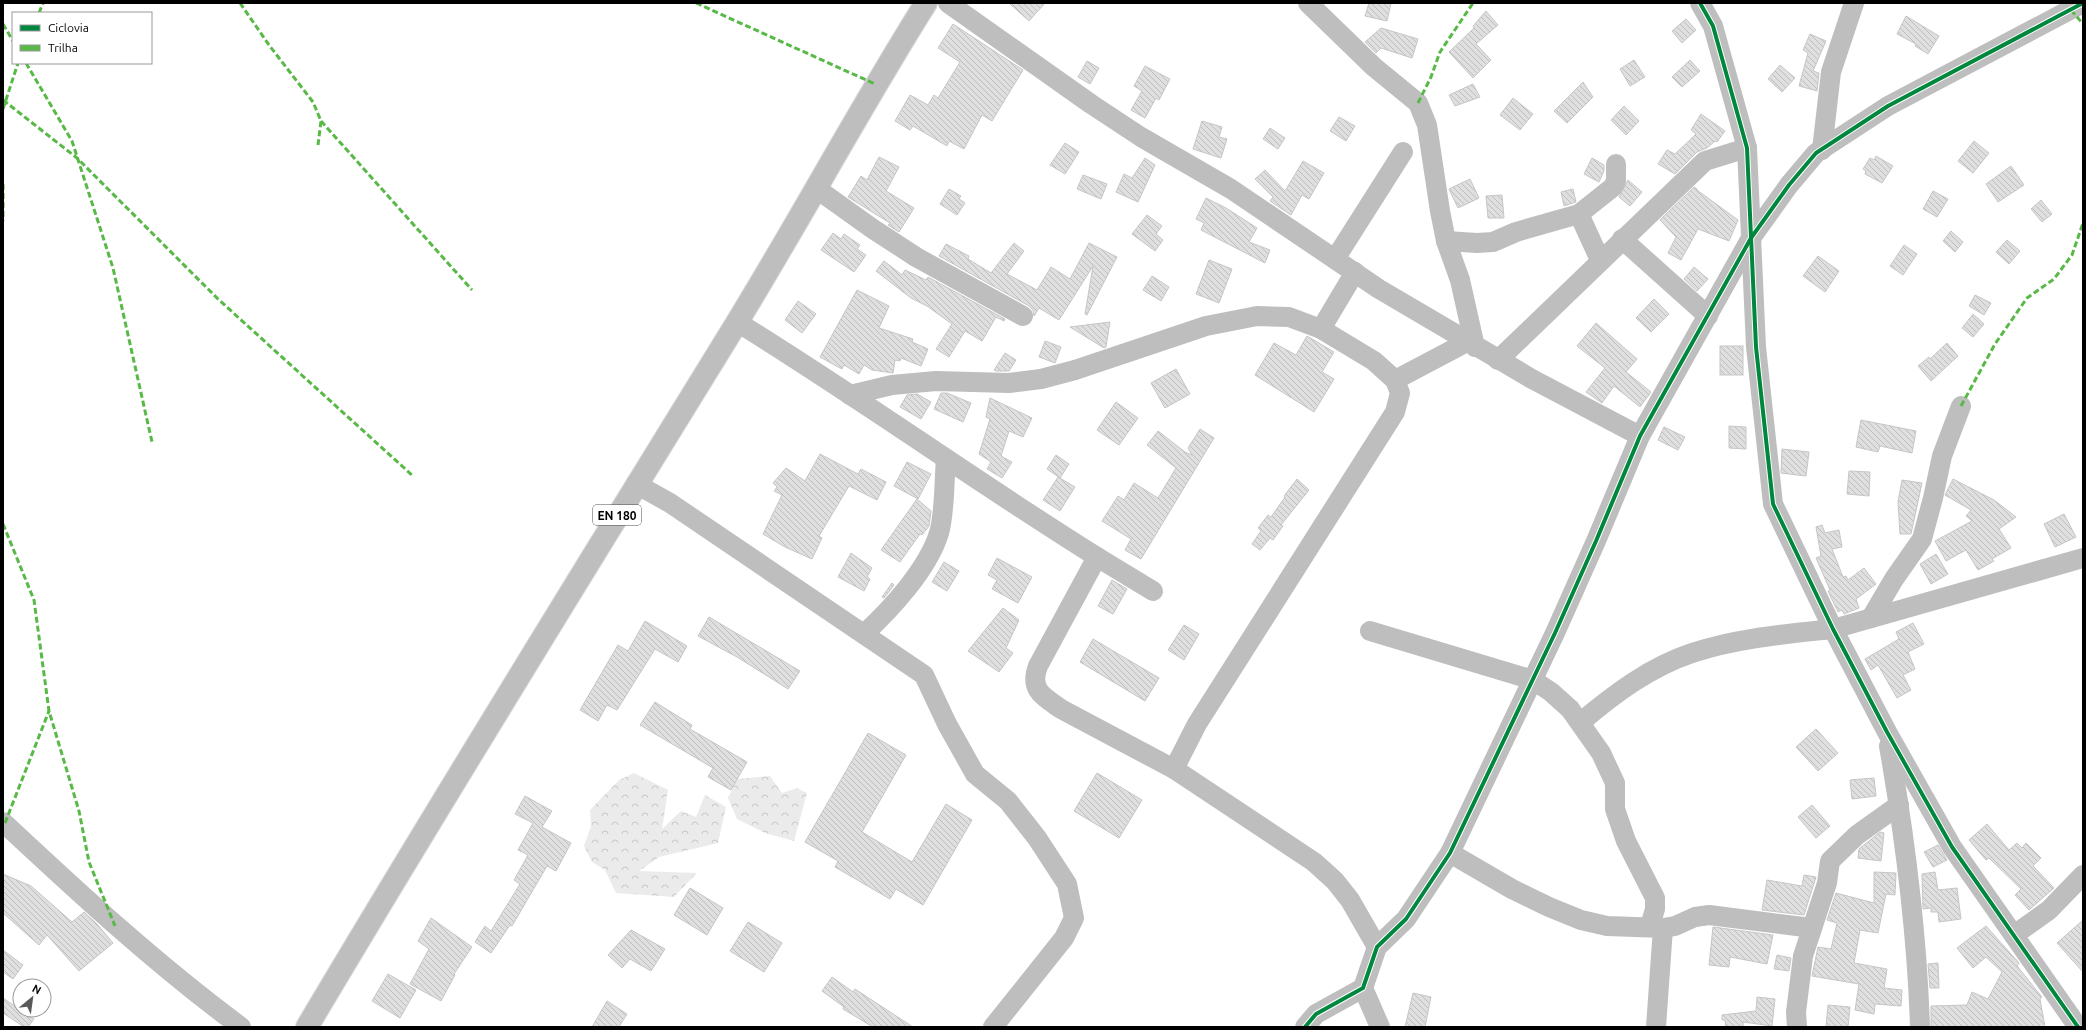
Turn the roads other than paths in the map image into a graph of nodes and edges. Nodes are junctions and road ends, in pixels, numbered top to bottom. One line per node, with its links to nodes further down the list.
1 (926, 3): 11 (main road, EN 180)
2 (948, 3): 16 (street)
3 (1308, 3): 15 (street)
4 (1700, 3): 7 (street)
5 (1854, 3): 8 (street)
6 (2083, 3): 8 (street)
7 (1747, 148): 13 (street); 14 (street)
8 (1822, 150): 13 (street)
9 (1403, 152): 16 (street)
10 (1616, 164): 12 (street)
11 (817, 189): 19 (street); 21 (main road, EN 180)
12 (1579, 214): 15 (street); 17 (street)
13 (1751, 238): 20 (street); 35 (street)
14 (1622, 239): 17 (street); 20 (street)
15 (1446, 241): 23 (street)
16 (1335, 259): 18 (street)
17 (1600, 260): 24 (street)
18 (1355, 272): 22 (street); 23 (street)
19 (1023, 316)
20 (1708, 316): 28 (street)
21 (737, 322): 26 (street); 30 (main road, EN 180)
22 (1321, 329): 25 (street); 26 (street)
23 (1471, 344): 24 (street); 25 (street)
24 (1498, 360): 28 (street)
25 (1395, 380): 41 (street)
26 (850, 395): 29 (street)
27 (1961, 406): 34 (street)
28 (1640, 436): 38 (street)
29 (946, 459): 31 (street); 37 (street)
30 (636, 484): 37 (street); 52 (main road, EN 180)
31 (1097, 557): 33 (street); 41 (street)
32 (2083, 558): 34 (street)
33 (1153, 591)
34 (1871, 618): 35 (street)
35 (1833, 629): 39 (street); 40 (street)
36 (1370, 631): 38 (street)
37 (864, 634): 53 (street)
38 (1533, 680): 39 (street); 44 (street)
39 (1581, 722): 46 (street)
40 (1887, 732): 42 (street); 48 (street)
41 (1174, 768): 49 (street)
42 (1899, 805): 47 (street); 58 (street)
43 (4, 823): 51 (street)
44 (1450, 853): 46 (street); 49 (street)
45 (2083, 875): 48 (street)
46 (1656, 927): 47 (street); 56 (street)
47 (1812, 928): 57 (street)
48 (2014, 935): 59 (street)
49 (1378, 947): 50 (street)
50 (1363, 988): 54 (street); 55 (street)
51 (240, 1027)
52 (307, 1027)
53 (993, 1027)
54 (1305, 1027)
55 (1380, 1027)
56 (1656, 1027)
57 (1797, 1027)
58 (1920, 1027)
59 (2078, 1027)

